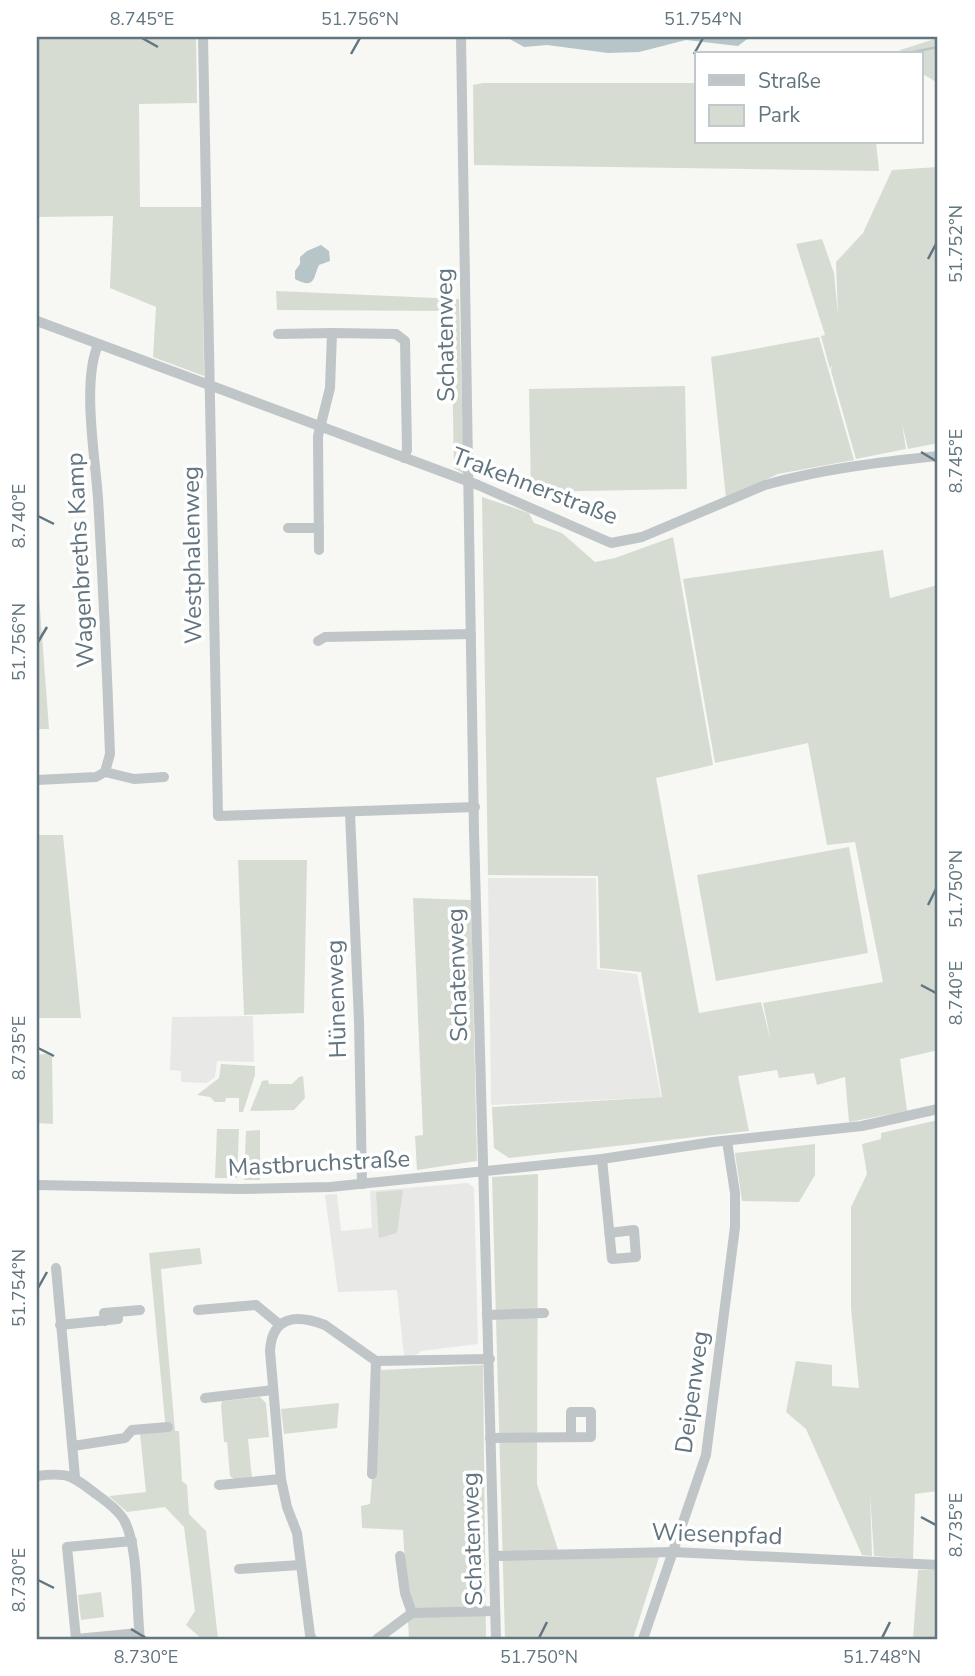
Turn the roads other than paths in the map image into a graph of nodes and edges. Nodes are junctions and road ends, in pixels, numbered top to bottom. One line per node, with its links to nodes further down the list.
1 (203, 37): 7 (street, Westphalenweg)
2 (461, 37): 11 (street, Schatenweg)
3 (37, 321): 6 (street, Trakehnerstraße)
4 (332, 333): 5 (street); 8 (street); 10 (street)
5 (278, 334)
6 (98, 345): 7 (street, Trakehnerstraße); 17 (street, Wagenbreths Kamp)
7 (210, 385): 8 (street, Trakehnerstraße); 21 (street, Westphalenweg)
8 (321, 427): 10 (street, Trakehnerstraße); 13 (street)
9 (938, 456): 11 (street, Trakehnerstraße)
10 (404, 458): 11 (street, Trakehnerstraße)
11 (468, 482): 15 (street, Schatenweg)
12 (288, 528): 13 (street)
13 (319, 528): 14 (street)
14 (319, 550)
15 (471, 634): 16 (street); 20 (street, Schatenweg)
16 (318, 641)
17 (105, 772): 18 (street); 19 (street)
18 (164, 777)
19 (37, 780)
20 (475, 807): 21 (street, Westphalenweg); 25 (street, Schatenweg)
21 (351, 813): 26 (street, Hünenweg)
22 (938, 1109): 23 (street, Mastbruchstraße)
23 (727, 1141): 24 (street, Mastbruchstraße); 50 (street, Deipenweg)
24 (602, 1159): 25 (street, Mastbruchstraße); 28 (street)
25 (484, 1173): 26 (street, Mastbruchstraße); 33 (street, Schatenweg)
26 (362, 1184): 27 (street, Mastbruchstraße)
27 (37, 1185)
28 (609, 1233)
29 (56, 1268): 35 (street)
30 (140, 1310): 35 (street)
31 (198, 1310): 34 (street)
32 (544, 1313): 33 (street)
33 (487, 1315): 36 (street, Schatenweg)
34 (279, 1324): 37 (street); 38 (street)
35 (60, 1325): 43 (street)
36 (490, 1359): 37 (street); 42 (street, Schatenweg)
37 (376, 1361): 44 (street)
38 (272, 1390): 39 (street); 47 (street)
39 (205, 1398)
40 (167, 1427): 43 (street)
41 (571, 1437): 42 (street, Schatenweg)
42 (490, 1438): 52 (street, Schatenweg)
43 (73, 1446): 46 (street)
44 (372, 1474)
45 (37, 1476): 46 (street)
46 (75, 1477): 49 (street)
47 (281, 1479): 48 (street); 53 (street)
48 (219, 1485)
49 (132, 1541): 58 (street); 58 (street)
50 (673, 1552): 52 (street, Wiesenpfad); 54 (street, Wiesenpfad); 62 (street, Deipenweg)
51 (400, 1556): 57 (street)
52 (494, 1556): 56 (street, Schatenweg)
53 (300, 1565): 55 (street); 59 (street)
54 (938, 1565)
55 (239, 1569)
56 (495, 1611): 57 (street); 61 (street, Schatenweg)
57 (412, 1613): 60 (street)
58 (140, 1636)
59 (312, 1639)
60 (377, 1639)
61 (496, 1639)
62 (643, 1639)

